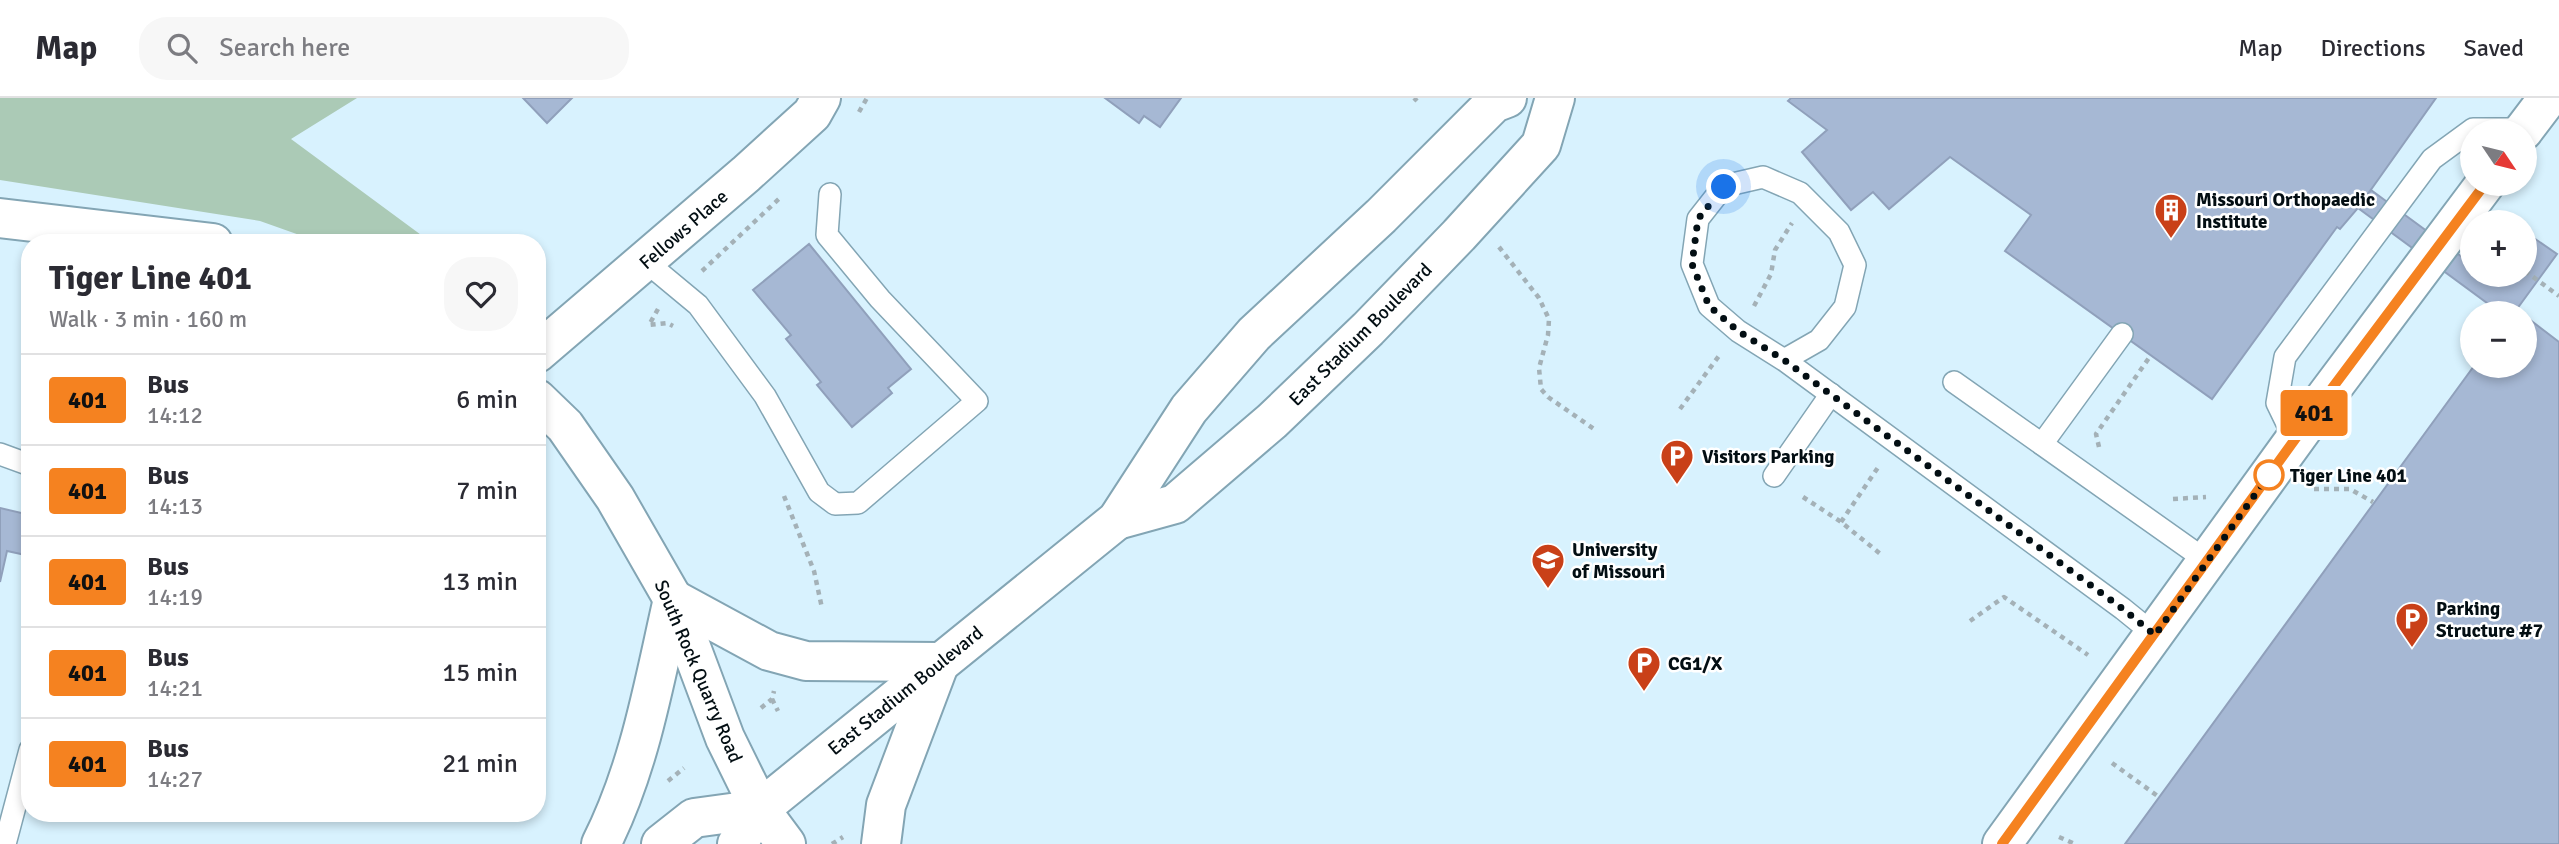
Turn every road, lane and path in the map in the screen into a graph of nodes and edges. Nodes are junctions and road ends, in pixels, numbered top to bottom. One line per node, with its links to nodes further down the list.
1 (821, 98): 13 (main road, Fellows Place)
2 (1507, 98): 38 (main road, East Stadium Boulevard)
3 (1555, 98): 38 (main road, East Stadium Boulevard)
4 (2548, 98): 5 (main road)
5 (2532, 119)
6 (2460, 139): 26 (lane)
7 (830, 194): 13 (lane)
8 (2475, 196): 26 (main road)
9 (1811, 203): 16 (path); 16 (lane); 20 (lane)
10 (0, 218): 11 (main road)
11 (136, 234)
12 (1496, 243): 25 (path)
13 (645, 261): 18 (main road, Fellows Place)
14 (2537, 280): 15 (path)
15 (2559, 296)
16 (1738, 331): 20 (lane); 24 (path)
17 (2122, 334): 27 (lane)
18 (546, 345)
19 (2151, 355): 30 (path)
20 (1784, 360): 22 (lane)
21 (1954, 382): 27 (lane)
22 (1830, 394): 28 (lane); 32 (lane)
23 (546, 408): 42 (main road, South Rock Quarry Road)
24 (1680, 409)
25 (1594, 429)
26 (2295, 440): 41 (main road)
27 (2042, 444): 41 (lane)
28 (1908, 451): 39 (path); 44 (lane)
29 (0, 454): 31 (lane)
30 (2101, 458)
31 (21, 462)
32 (1774, 476)
33 (2314, 489): 37 (path)
34 (1803, 497): 39 (path)
35 (2207, 497): 36 (path)
36 (2169, 498)
37 (2373, 502)
38 (1117, 520): 46 (main road, East Stadium Boulevard)
39 (1841, 522): 40 (path)
40 (1883, 556)
41 (2207, 561): 44 (main road)
42 (673, 599): 46 (main road); 52 (main road, South Rock Quarry Road); 55 (main road)
43 (1970, 621): 45 (path)
44 (2155, 635): 60 (main road)
45 (2088, 655)
46 (940, 662): 52 (main road, East Stadium Boulevard); 59 (main road)
47 (772, 699): 48 (path)
48 (778, 711)
49 (2112, 763): 51 (path)
50 (21, 784): 54 (lane)
51 (2159, 797)
52 (760, 809): 56 (main road); 57 (main road, East Stadium Boulevard); 58 (main road, South Rock Quarry Road)
53 (2059, 836): 61 (path)
54 (5, 844)
55 (601, 844)
56 (661, 844)
57 (737, 844)
58 (786, 844)
59 (881, 844)
60 (2002, 844)
61 (2075, 844)

